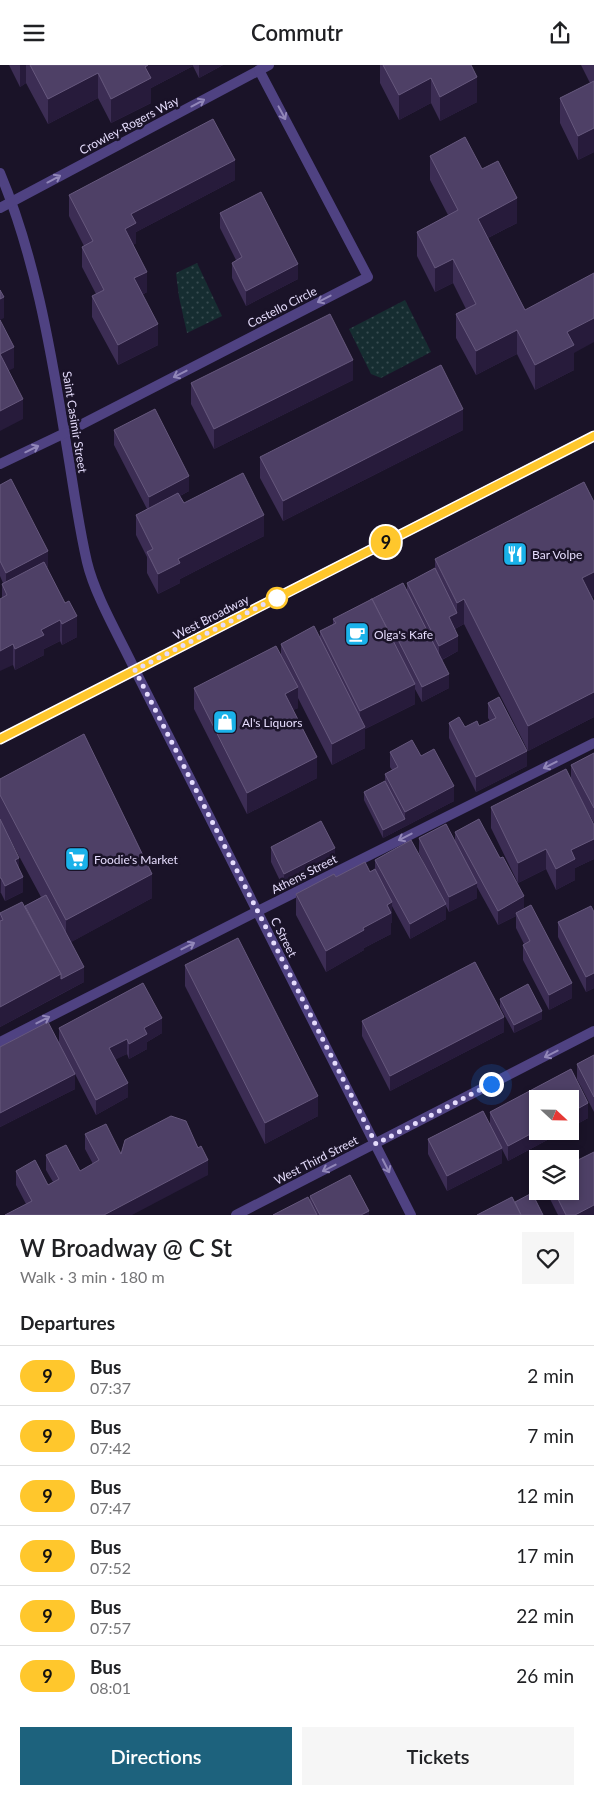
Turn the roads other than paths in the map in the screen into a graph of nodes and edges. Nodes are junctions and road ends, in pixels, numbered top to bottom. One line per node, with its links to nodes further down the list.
1 (269, 65): 2 (street, Crowley-Rogers Way)
2 (259, 70): 4 (street, Crowley-Rogers Way, one-way to 2); 6 (street, Costello Circle, one-way to 6)
3 (0, 173): 4 (street, Saint Casimir Street)
4 (11, 202): 5 (street, Crowley-Rogers Way); 6 (street, Saint Casimir Street)
5 (0, 208)
6 (65, 433): 8 (street, Costello Circle, one-way to 6); 9 (street, Saint Casimir Street)
7 (594, 436): 9 (main road, West Broadway)
8 (0, 464)
9 (135, 670): 10 (main road, West Broadway); 12 (street, C Street)
10 (0, 739)
11 (594, 743): 12 (street, Athens Street, one-way to 12)
12 (258, 911): 14 (street, Athens Street, one-way to 12); 15 (street, C Street)
13 (594, 1031): 15 (street, West Third Street, one-way to 15)
14 (0, 1042)
15 (376, 1144): 16 (street, West Third Street, one-way to 16); 17 (street, C Street, one-way to 17)
16 (236, 1215)
17 (411, 1215)

